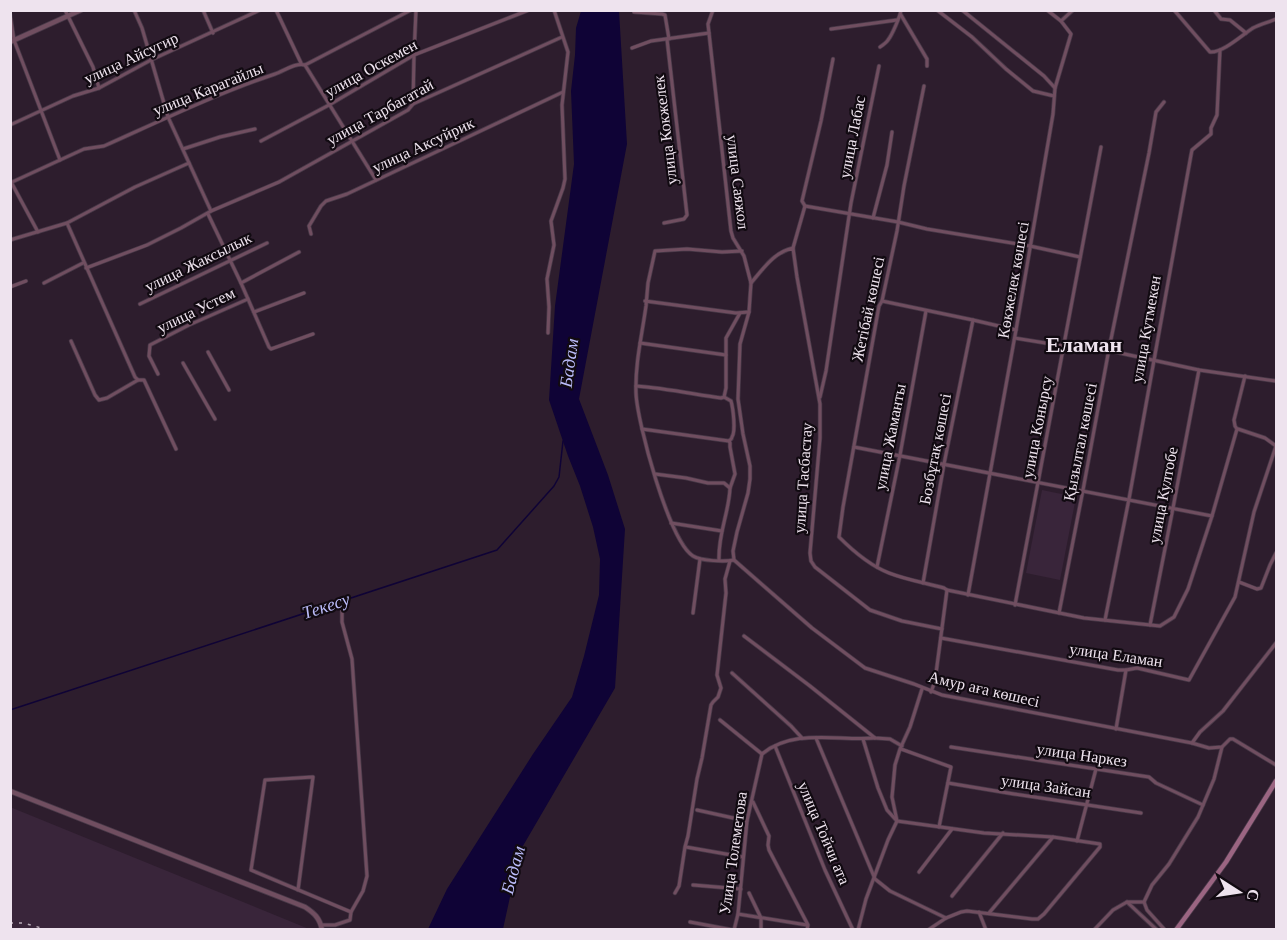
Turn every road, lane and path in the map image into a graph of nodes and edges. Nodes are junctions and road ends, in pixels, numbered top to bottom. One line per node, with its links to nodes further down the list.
1 (64, 10): 21 (street)
2 (81, 10): 21 (street)
3 (134, 10): 37 (street)
4 (203, 10): 26 (street)
5 (260, 10): 26 (street, улица Айсугир)
6 (276, 10): 38 (street)
7 (411, 10): 38 (street, улица Карагайлы)
8 (416, 10): 35 (street)
9 (529, 10): 35 (street, улица Оскемен)
10 (554, 10): 29 (street)
11 (713, 10): 27 (street, улица Саяжол)
12 (937, 10): 45 (street)
13 (962, 10): 43 (street)
14 (1047, 10): 24 (street)
15 (1073, 10): 24 (street)
16 (1174, 10): 34 (street)
17 (1214, 10): 28 (street)
18 (634, 12): 30 (street, улица Кокжелек)
19 (901, 13): 23 (street); 40 (street)
20 (10, 14): 31 (street)
21 (67, 17): 31 (street); 42 (street)
22 (1276, 19): 28 (street)
23 (897, 20): 25 (street); 32 (street)
24 (1061, 21): 43 (street, Көкжелек көшесі)
25 (831, 29)
26 (213, 33): 37 (street, улица Айсугир)
27 (709, 33): 30 (street); 75 (street, улица Саяжол)
28 (1246, 33): 34 (street)
29 (562, 37): 44 (street); 47 (street, улица Тарбагатай)
30 (668, 39): 33 (street); 67 (street, улица Кокжелек)
31 (12, 41): 49 (street)
32 (880, 47)
33 (632, 48)
34 (1220, 50): 106 (street, улица Кутмекен)
35 (414, 55): 47 (street); 48 (street, улица Оскемен)
36 (832, 59): 62 (street, улица Тасбастау)
37 (151, 60): 42 (street, улица Айсугир); 50 (street)
38 (303, 64): 48 (street); 50 (street, улица Карагайлы)
39 (879, 66): 64 (street, улица Лабас)
40 (927, 66)
41 (924, 86): 66 (street, Жетібай көшесі)
42 (99, 88): 49 (street, улица Айсугир)
43 (1055, 88): 45 (street, Көкжелек көшесі)
44 (563, 92): 60 (street, улица Аксуйрик); 97 (street)
45 (1054, 96): 73 (street, Көкжелек көшесі)
46 (1164, 102): 103 (street, Қызылтал көшесі)
47 (413, 104): 55 (street, улица Тарбагатай)
48 (329, 105): 54 (street, улица Оскемен); 55 (street)
49 (42, 111): 51 (street, улица Айсугир); 58 (street)
50 (168, 117): 57 (street); 58 (street, улица Карагайлы)
51 (10, 125)
52 (255, 129): 57 (street)
53 (892, 132): 65 (street)
54 (261, 141)
55 (351, 142): 60 (street); 63 (street, улица Тарбагатай)
56 (1101, 147): 77 (street, улица Конырсу)
57 (183, 148): 59 (street)
58 (60, 160): 61 (street, улица Карагайлы)
59 (189, 163): 63 (street); 68 (street)
60 (376, 180): 70 (street, улица Аксуйрик)
61 (11, 182): 69 (street)
62 (806, 206): 64 (street); 74 (street, улица Тасбастау)
63 (210, 212): 78 (street); 80 (street, улица Тарбагатай)
64 (851, 214): 65 (street); 116 (street, улица Лабас)
65 (873, 218): 66 (street)
66 (898, 222): 73 (street); 89 (street, Жетібай көшесі)
67 (664, 223)
68 (67, 224): 69 (street); 79 (street)
69 (38, 232): 71 (street)
70 (311, 234)
71 (10, 240)
72 (267, 243): 78 (street, улица Жаксылык)
73 (1030, 246): 77 (street); 96 (street, Көкжелек көшесі)
74 (793, 248): 84 (street); 116 (street, улица Тасбастау)
75 (741, 251): 84 (street, улица Саяжол); 88 (street)
76 (299, 252): 83 (street, улица Устем)
77 (1080, 257): 102 (street, улица Конырсу)
78 (230, 260): 83 (street); 90 (street, улица Жаксылык)
79 (83, 263): 80 (street); 82 (street)
80 (86, 268): 111 (street)
81 (26, 281): 85 (street)
82 (44, 283)
83 (241, 283): 87 (street)
84 (751, 283): 93 (street, улица Саяжол)
85 (10, 286)
86 (304, 293): 92 (street)
87 (248, 299): 92 (street); 109 (street, улица Устем)
88 (645, 301): 94 (street); 101 (street)
89 (882, 301): 91 (street); 122 (street, Жетібай көшесі)
90 (140, 303)
91 (926, 311): 95 (street); 124 (street, улица Жаманты)
92 (254, 312): 98 (street)
93 (749, 312): 94 (street); 139 (street, улица Саяжол)
94 (740, 313): 105 (street)
95 (973, 320): 96 (street); 125 (street, Бозбұтақ көшесі)
96 (1016, 330): 99 (street, Көкжелек көшесі)
97 (548, 333)
98 (313, 334)
99 (1015, 338): 102 (street); 126 (street, Көкжелек көшесі)
100 (71, 341): 111 (street)
101 (640, 343): 105 (street); 113 (street)
102 (1064, 346): 103 (street); 128 (street, улица Конырсу)
103 (1109, 351): 106 (street); 130 (street, Қызылтал көшесі)
104 (208, 352): 114 (street)
105 (726, 354): 115 (street)
106 (1153, 360): 108 (street); 131 (street, улица Кутмекен)
107 (183, 363): 117 (street)
108 (1199, 370): 110 (street); 132 (street, улица Култобе)
109 (158, 374)
110 (1245, 376): 112 (street); 119 (street)
111 (138, 380): 123 (street)
112 (1276, 381)
113 (636, 386): 115 (street); 118 (street)
114 (229, 390)
115 (723, 397): 120 (street)
116 (819, 399): 151 (street, улица Тасбастау)
117 (215, 419)
118 (642, 429): 120 (street); 127 (street)
119 (1237, 429): 121 (street); 133 (street)
120 (729, 441): 129 (street)
121 (1276, 446): 141 (street, улица Еламан)
122 (854, 447): 124 (street); 140 (street, Жетібай көшесі)
123 (176, 448)
124 (900, 455): 125 (street); 140 (street, улица Жаманты)
125 (944, 464): 126 (street); 142 (street, Бозбұтақ көшесі)
126 (990, 473): 128 (street); 144 (street, Көкжелек көшесі)
127 (655, 474): 129 (street); 134 (street)
128 (1039, 483): 130 (street); 146 (street, улица Конырсу)
129 (730, 488): 135 (street)
130 (1083, 490): 131 (street); 148 (street, Қызылтал көшесі)
131 (1128, 499): 132 (street); 149 (street, улица Кутмекен)
132 (1173, 508): 133 (street); 150 (street, улица Култобе)
133 (1212, 516): 150 (street)
134 (671, 523): 135 (street); 137 (street)
135 (722, 531): 138 (street)
136 (1276, 553): 141 (street)
137 (699, 558): 138 (street); 147 (street)
138 (719, 561): 139 (street)
139 (733, 561): 157 (street, Амур аға көшесі); 188 (street, улица Саяжол)
140 (877, 567): 142 (street)
141 (1239, 582): 155 (street, улица Еламан)
142 (923, 583): 143 (street)
143 (947, 590): 144 (street); 151 (street)
144 (968, 595): 146 (street)
145 (344, 600): 200 (street)
146 (1015, 605): 148 (street)
147 (693, 612)
148 (1059, 613): 149 (street)
149 (1105, 620): 150 (street)
150 (1150, 625)
151 (942, 629): 153 (street)
152 (744, 636): 163 (street)
153 (941, 638): 155 (street, улица Еламан); 158 (street)
154 (1276, 643): 165 (street)
155 (1126, 670): 160 (street)
156 (732, 673): 161 (street)
157 (922, 688): 158 (street, Амур аға көшесі); 167 (street)
158 (931, 692): 160 (street, Амур аға көшесі)
159 (720, 720): 170 (street)
160 (1116, 729): 165 (street, Амур аға көшесі)
161 (802, 738): 162 (street); 166 (street)
162 (816, 738): 164 (street); 191 (street, улица Тойчи ата)
163 (874, 738): 164 (street); 167 (street)
164 (863, 739): 182 (street)
165 (1192, 743): 169 (street, Амур аға көшесі)
166 (774, 746): 170 (street); 211 (street, улица Тойчи ата)
167 (901, 747): 174 (street); 182 (street)
168 (951, 747): 172 (street, улица Наркез)
169 (1222, 747): 171 (street, Амур аға көшесі); 178 (street)
170 (762, 754): 176 (street, Улица Толеметова)
171 (1276, 765)
172 (1096, 769): 177 (street); 178 (street, улица Наркез)
173 (1276, 781): 218 (main road)
174 (948, 783): 177 (street, улица Зайсан); 183 (street)
175 (10, 791): 207 (street)
176 (752, 801): 181 (street, Улица Толеметова); 208 (street)
177 (1087, 804): 180 (street, улица Зайсан); 187 (street)
178 (1203, 805): 199 (street)
179 (697, 810): 181 (street)
180 (1141, 813)
181 (747, 821): 189 (street, Улица Толеметова)
182 (897, 821): 183 (street); 191 (street)
183 (939, 827): 184 (street)
184 (952, 829): 185 (street); 190 (street)
185 (1003, 833): 186 (street); 197 (street)
186 (1053, 837): 187 (street); 203 (street)
187 (1077, 841): 203 (street)
188 (685, 847): 189 (street); 195 (street, улица Саяжол)
189 (743, 857): 193 (street, Улица Толеметова)
190 (919, 872)
191 (875, 879): 205 (street); 212 (street)
192 (693, 885): 193 (street)
193 (741, 889): 202 (street, Улица Толеметова)
194 (298, 890): 194 (street); 200 (street)
195 (675, 893)
196 (749, 893): 204 (street)
197 (952, 896)
198 (1127, 902): 199 (street); 215 (street); 216 (street)
199 (1144, 902): 217 (street)
200 (351, 912): 207 (street)
201 (979, 912): 203 (street); 205 (street); 214 (street)
202 (738, 914): 204 (street); 209 (street, Улица Толеметова)
203 (988, 914)
204 (761, 918): 208 (street); 210 (street)
205 (946, 918): 213 (street)
206 (690, 922): 209 (street)
207 (321, 927)
208 (807, 927)
209 (733, 930)
210 (761, 930)
211 (853, 930)
212 (858, 930)
213 (928, 930)
214 (986, 930)
215 (1094, 930)
216 (1157, 930)
217 (1165, 930)
218 (1176, 930)

